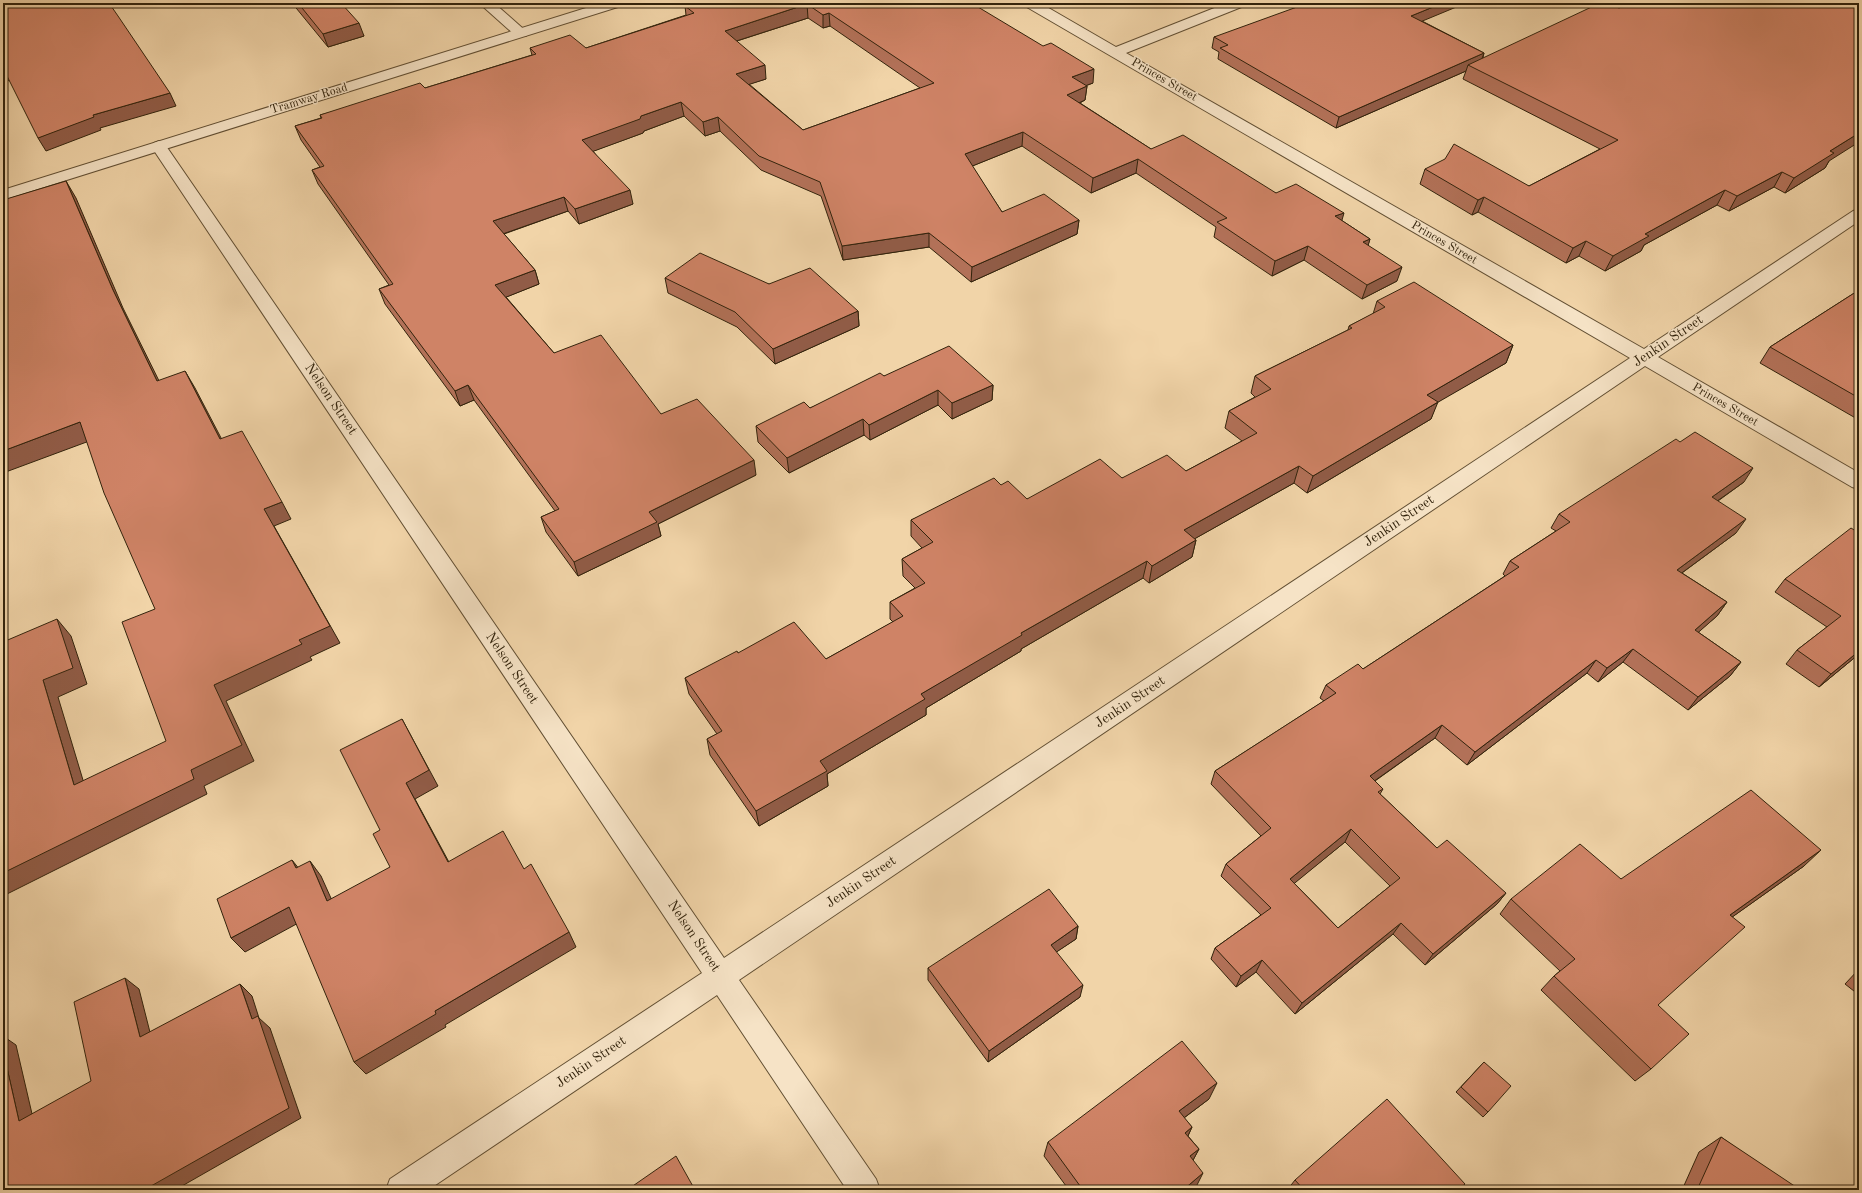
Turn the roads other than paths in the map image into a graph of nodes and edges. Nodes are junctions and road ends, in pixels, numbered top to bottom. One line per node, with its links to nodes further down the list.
1 (486, 3): 5 (street)
2 (616, 3): 5 (street, Tramway Road)
3 (1030, 3): 6 (street, Princes Street)
4 (1239, 3): 6 (street)
5 (521, 33): 7 (street, Tramway Road)
6 (1115, 52): 10 (street, Princes Street)
7 (159, 146): 8 (street, Tramway Road); 12 (street, Nelson Street)
8 (3, 195)
9 (1859, 214): 10 (street, Jenkin Street)
10 (1643, 358): 11 (street, Princes Street); 12 (street, Jenkin Street)
11 (1859, 482)
12 (720, 976): 13 (street, Jenkin Street); 14 (street, Nelson Street)
13 (401, 1190)
14 (864, 1190)

